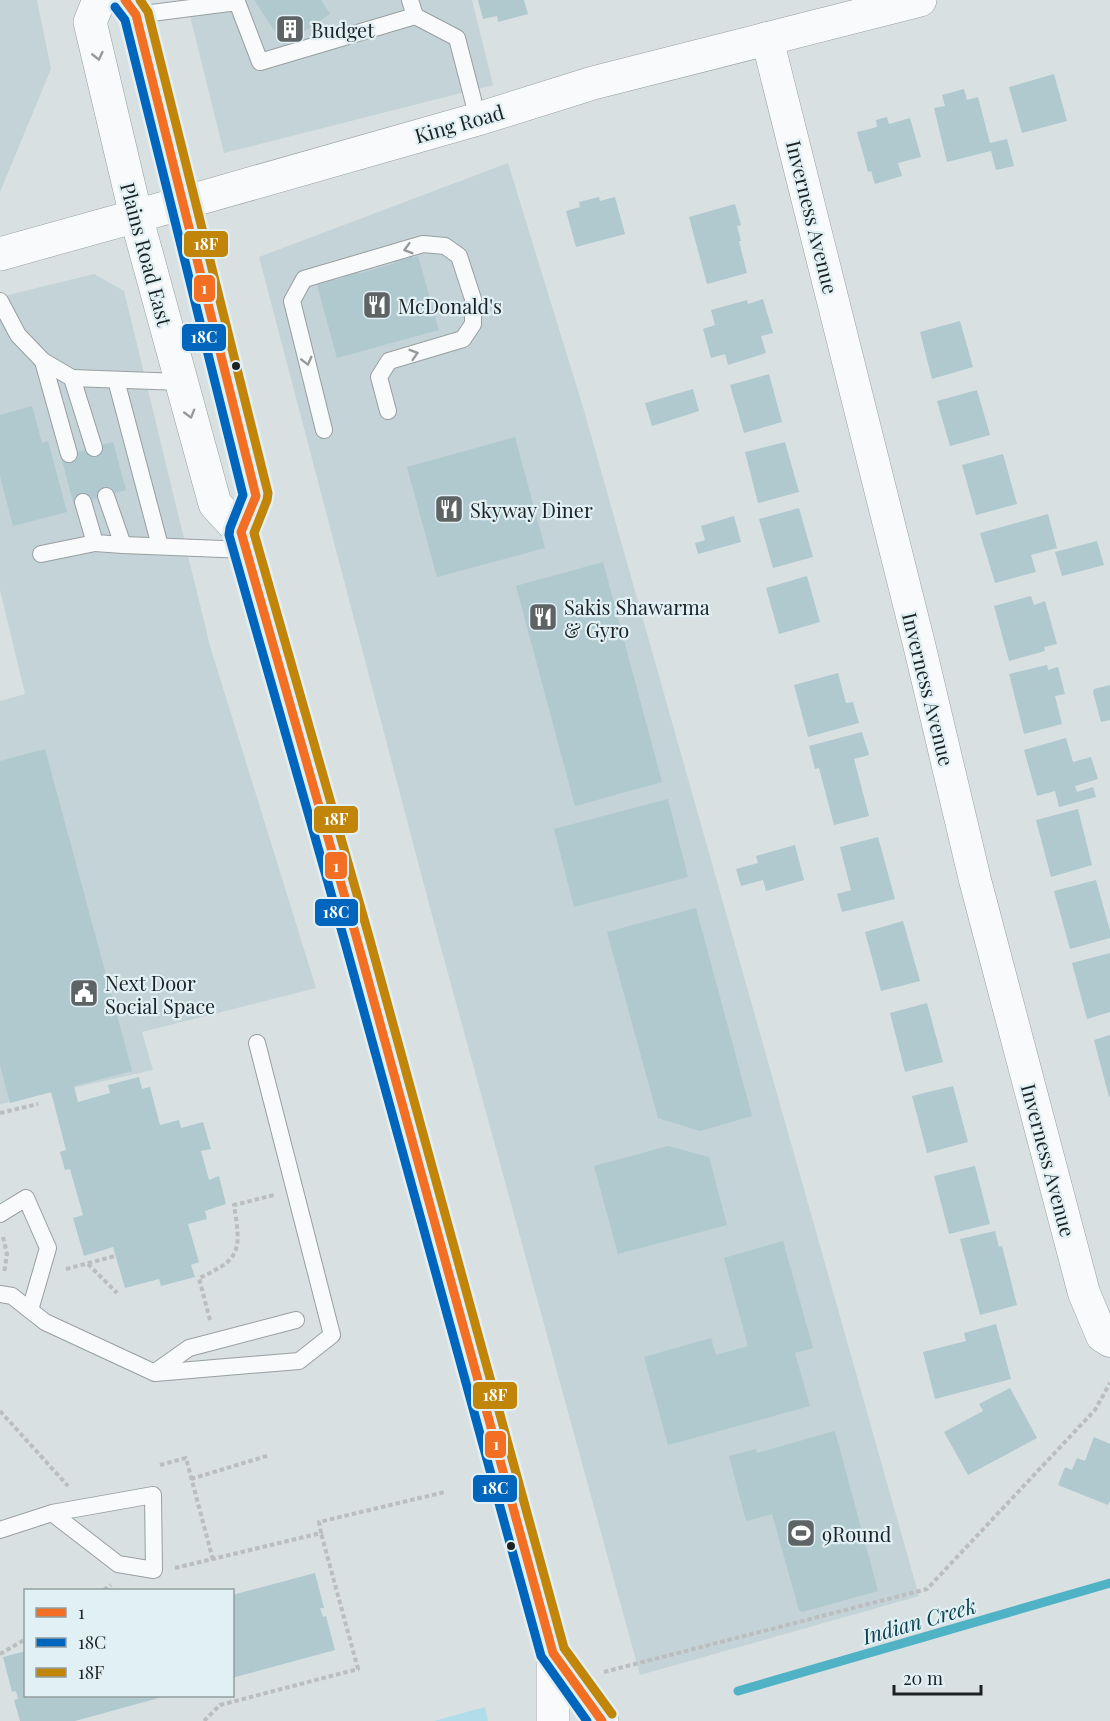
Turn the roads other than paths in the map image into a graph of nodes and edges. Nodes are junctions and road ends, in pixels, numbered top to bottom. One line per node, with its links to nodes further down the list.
1 (99, 0): 8 (main road, Plains Road East, one-way to 8)
2 (920, 0): 5 (main road, King Road)
3 (130, 8): 4 (lane); 7 (main road)
4 (412, 8): 6 (lane)
5 (768, 38): 6 (main road, King Road); 31 (street, Inverness Avenue)
6 (478, 119): 7 (main road, King Road)
7 (183, 203): 8 (main road, King Road); 21 (main road)
8 (136, 216): 9 (main road, King Road); 14 (main road, Plains Road East)
9 (0, 254)
10 (0, 302): 11 (lane)
11 (43, 361): 12 (lane); 18 (lane)
12 (72, 378): 13 (lane); 17 (lane)
13 (116, 380): 14 (lane); 24 (lane)
14 (181, 382): 21 (main road, Plains Road East, one-way to 21)
15 (388, 411): 16 (lane, one-way to 16)
16 (324, 430)
17 (94, 448)
18 (69, 454)
19 (106, 496): 23 (lane)
20 (83, 502): 22 (lane)
21 (244, 541): 24 (lane); 35 (main road, Plains Road East)
22 (94, 543): 23 (lane); 25 (lane)
23 (123, 545): 24 (lane)
24 (160, 546)
25 (41, 554)
26 (257, 1043): 32 (lane)
27 (0, 1214): 29 (lane)
28 (1, 1289): 29 (lane)
29 (30, 1310): 32 (lane)
30 (296, 1320): 32 (lane)
31 (1106, 1339)
32 (155, 1373)
33 (52, 1513): 33 (lane); 34 (lane)
34 (0, 1530)
35 (554, 1653): 36 (main road, Plains Road East); 37 (main road, Plains Road East)
36 (553, 1721)
37 (602, 1721)

